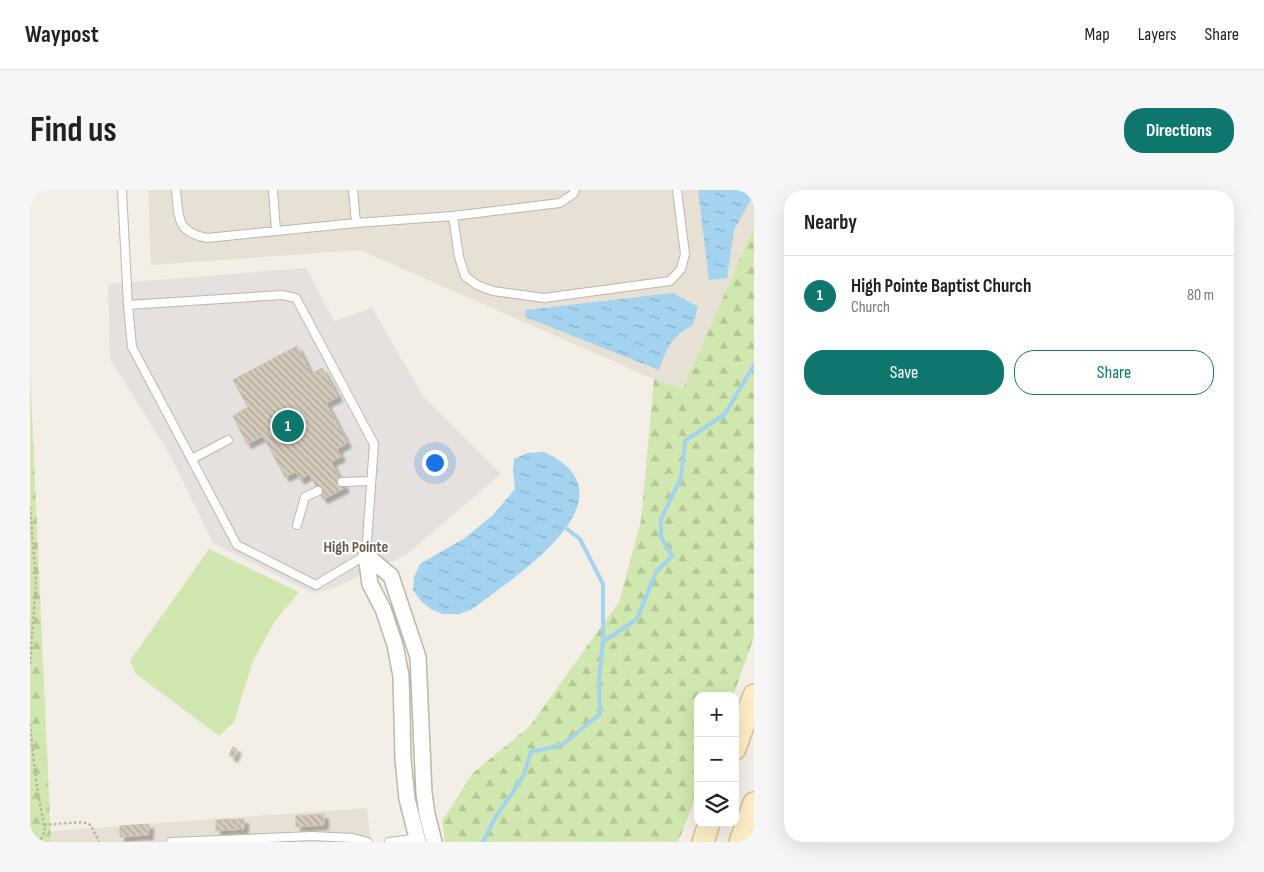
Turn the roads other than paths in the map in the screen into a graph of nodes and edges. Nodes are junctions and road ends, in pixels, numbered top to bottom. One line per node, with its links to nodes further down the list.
1 (122, 190): 10 (lane)
2 (176, 190): 9 (lane)
3 (272, 190): 9 (lane)
4 (353, 190): 8 (lane)
5 (575, 190): 7 (lane)
6 (677, 190): 7 (lane)
7 (453, 216): 8 (lane)
8 (356, 223): 9 (lane)
9 (276, 231)
10 (128, 305): 12 (lane); 13 (lane)
11 (228, 440): 12 (lane)
12 (192, 459): 17 (lane)
13 (370, 481): 14 (lane); 17 (lane)
14 (342, 482)
15 (318, 491): 16 (lane)
16 (296, 525)
17 (366, 555): 23 (street); 23 (street)
18 (754, 695): 19 (main road)
19 (739, 738)
20 (754, 803): 28 (main road)
21 (709, 827): 27 (main road)
22 (330, 840): 24 (lane); 25 (lane)
23 (425, 840): 26 (lane)
24 (171, 842)
25 (368, 842)
26 (389, 842)
27 (703, 842)
28 (740, 842)

